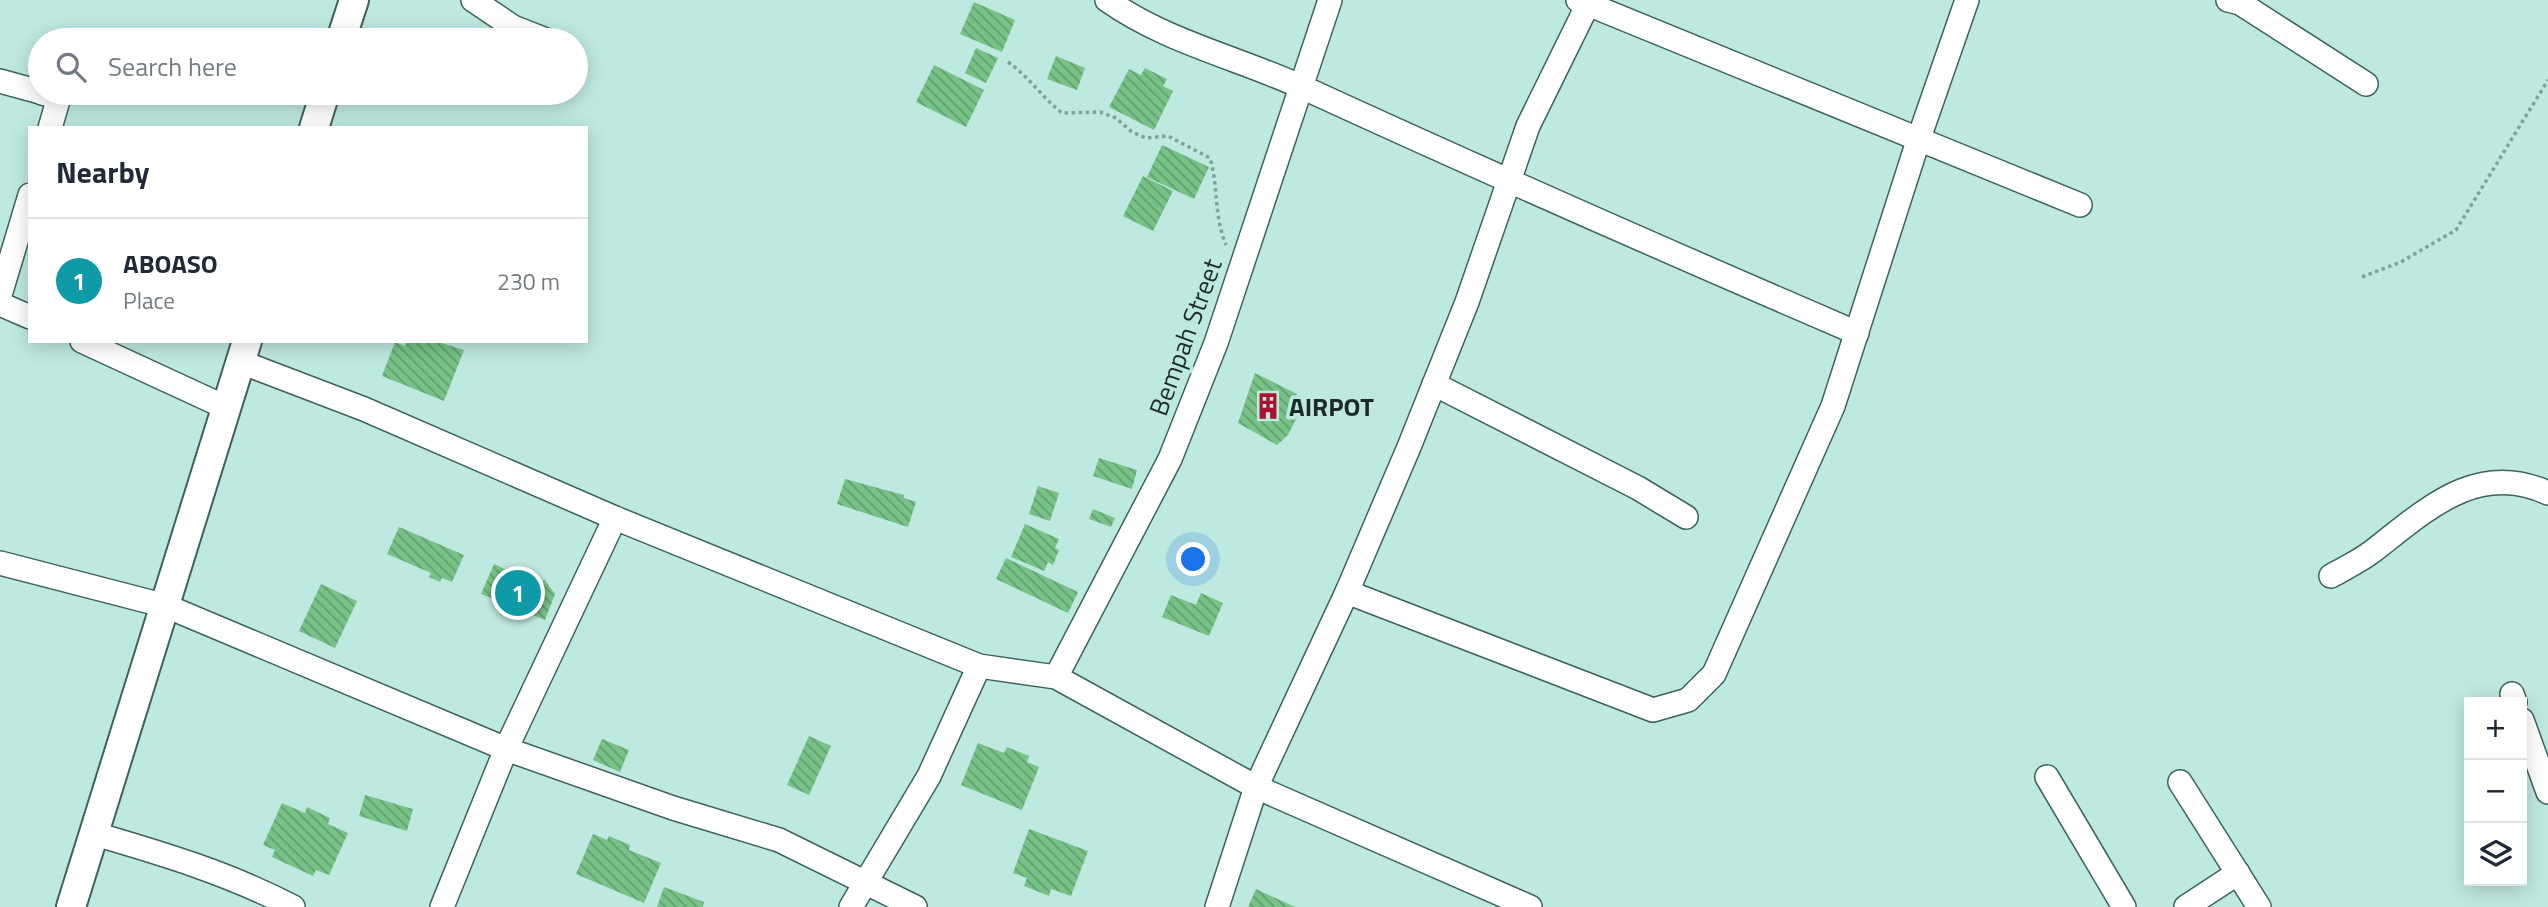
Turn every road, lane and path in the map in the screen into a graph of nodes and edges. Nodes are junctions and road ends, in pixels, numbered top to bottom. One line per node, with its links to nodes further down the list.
1 (354, 0): 8 (street)
2 (472, 0): 9 (street)
3 (1107, 0): 14 (street)
4 (1330, 0): 14 (street, Bempah Street)
5 (1967, 0): 20 (street)
6 (2228, 0): 13 (street)
7 (1585, 1): 20 (street); 21 (street)
8 (345, 28)
9 (515, 28)
10 (1008, 62): 25 (path)
11 (2548, 80): 24 (path)
12 (0, 81): 15 (street)
13 (2366, 84)
14 (1300, 86): 21 (street); 25 (street, Bempah Street)
15 (28, 89)
16 (57, 105): 18 (street)
17 (321, 105): 19 (street)
18 (51, 126)
19 (315, 126)
20 (1919, 138): 23 (street); 29 (street)
21 (1508, 183): 29 (street); 32 (street)
22 (28, 202): 26 (street)
23 (2080, 205)
24 (2362, 277)
25 (1233, 287): 42 (street, Bempah Street)
26 (0, 295)
27 (0, 304): 28 (street)
28 (28, 316)
29 (1857, 333): 39 (street)
30 (86, 343): 33 (street)
31 (244, 352): 33 (street); 36 (street)
32 (1434, 384): 35 (street); 39 (street)
33 (227, 408): 40 (street)
34 (2548, 493): 38 (street)
35 (1686, 517)
36 (615, 519): 41 (street); 44 (street)
37 (0, 563): 40 (street)
38 (2331, 576)
39 (1346, 592): 47 (street)
40 (166, 606): 44 (street); 49 (street)
41 (979, 666): 42 (street); 51 (street)
42 (1056, 677): 47 (street)
43 (2527, 734): 48 (street)
44 (506, 749): 51 (street); 54 (street)
45 (2047, 777): 59 (street)
46 (2180, 782): 50 (street)
47 (1256, 787): 57 (street); 58 (street)
48 (2548, 792)
49 (95, 834): 52 (street); 53 (street)
50 (2238, 873): 60 (street); 61 (street)
51 (863, 883): 55 (street); 56 (street)
52 (71, 907)
53 (293, 907)
54 (442, 907)
55 (851, 907)
56 (915, 907)
57 (1217, 907)
58 (1530, 907)
59 (2124, 907)
60 (2186, 907)
61 (2259, 907)

